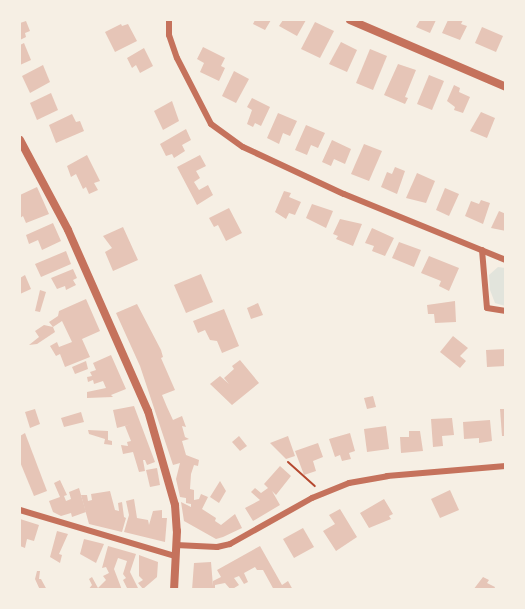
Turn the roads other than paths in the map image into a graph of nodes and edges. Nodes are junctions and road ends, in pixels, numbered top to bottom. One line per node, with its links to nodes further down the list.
1 (169, 20): 5 (street)
2 (350, 20): 3 (street)
3 (506, 87)
4 (20, 140): 10 (street)
5 (482, 250): 6 (street); 7 (street)
6 (506, 260)
7 (506, 311)
8 (506, 466): 10 (street)
9 (20, 510): 11 (street)
10 (176, 545): 11 (street)
11 (175, 556): 12 (street)
12 (171, 589)

